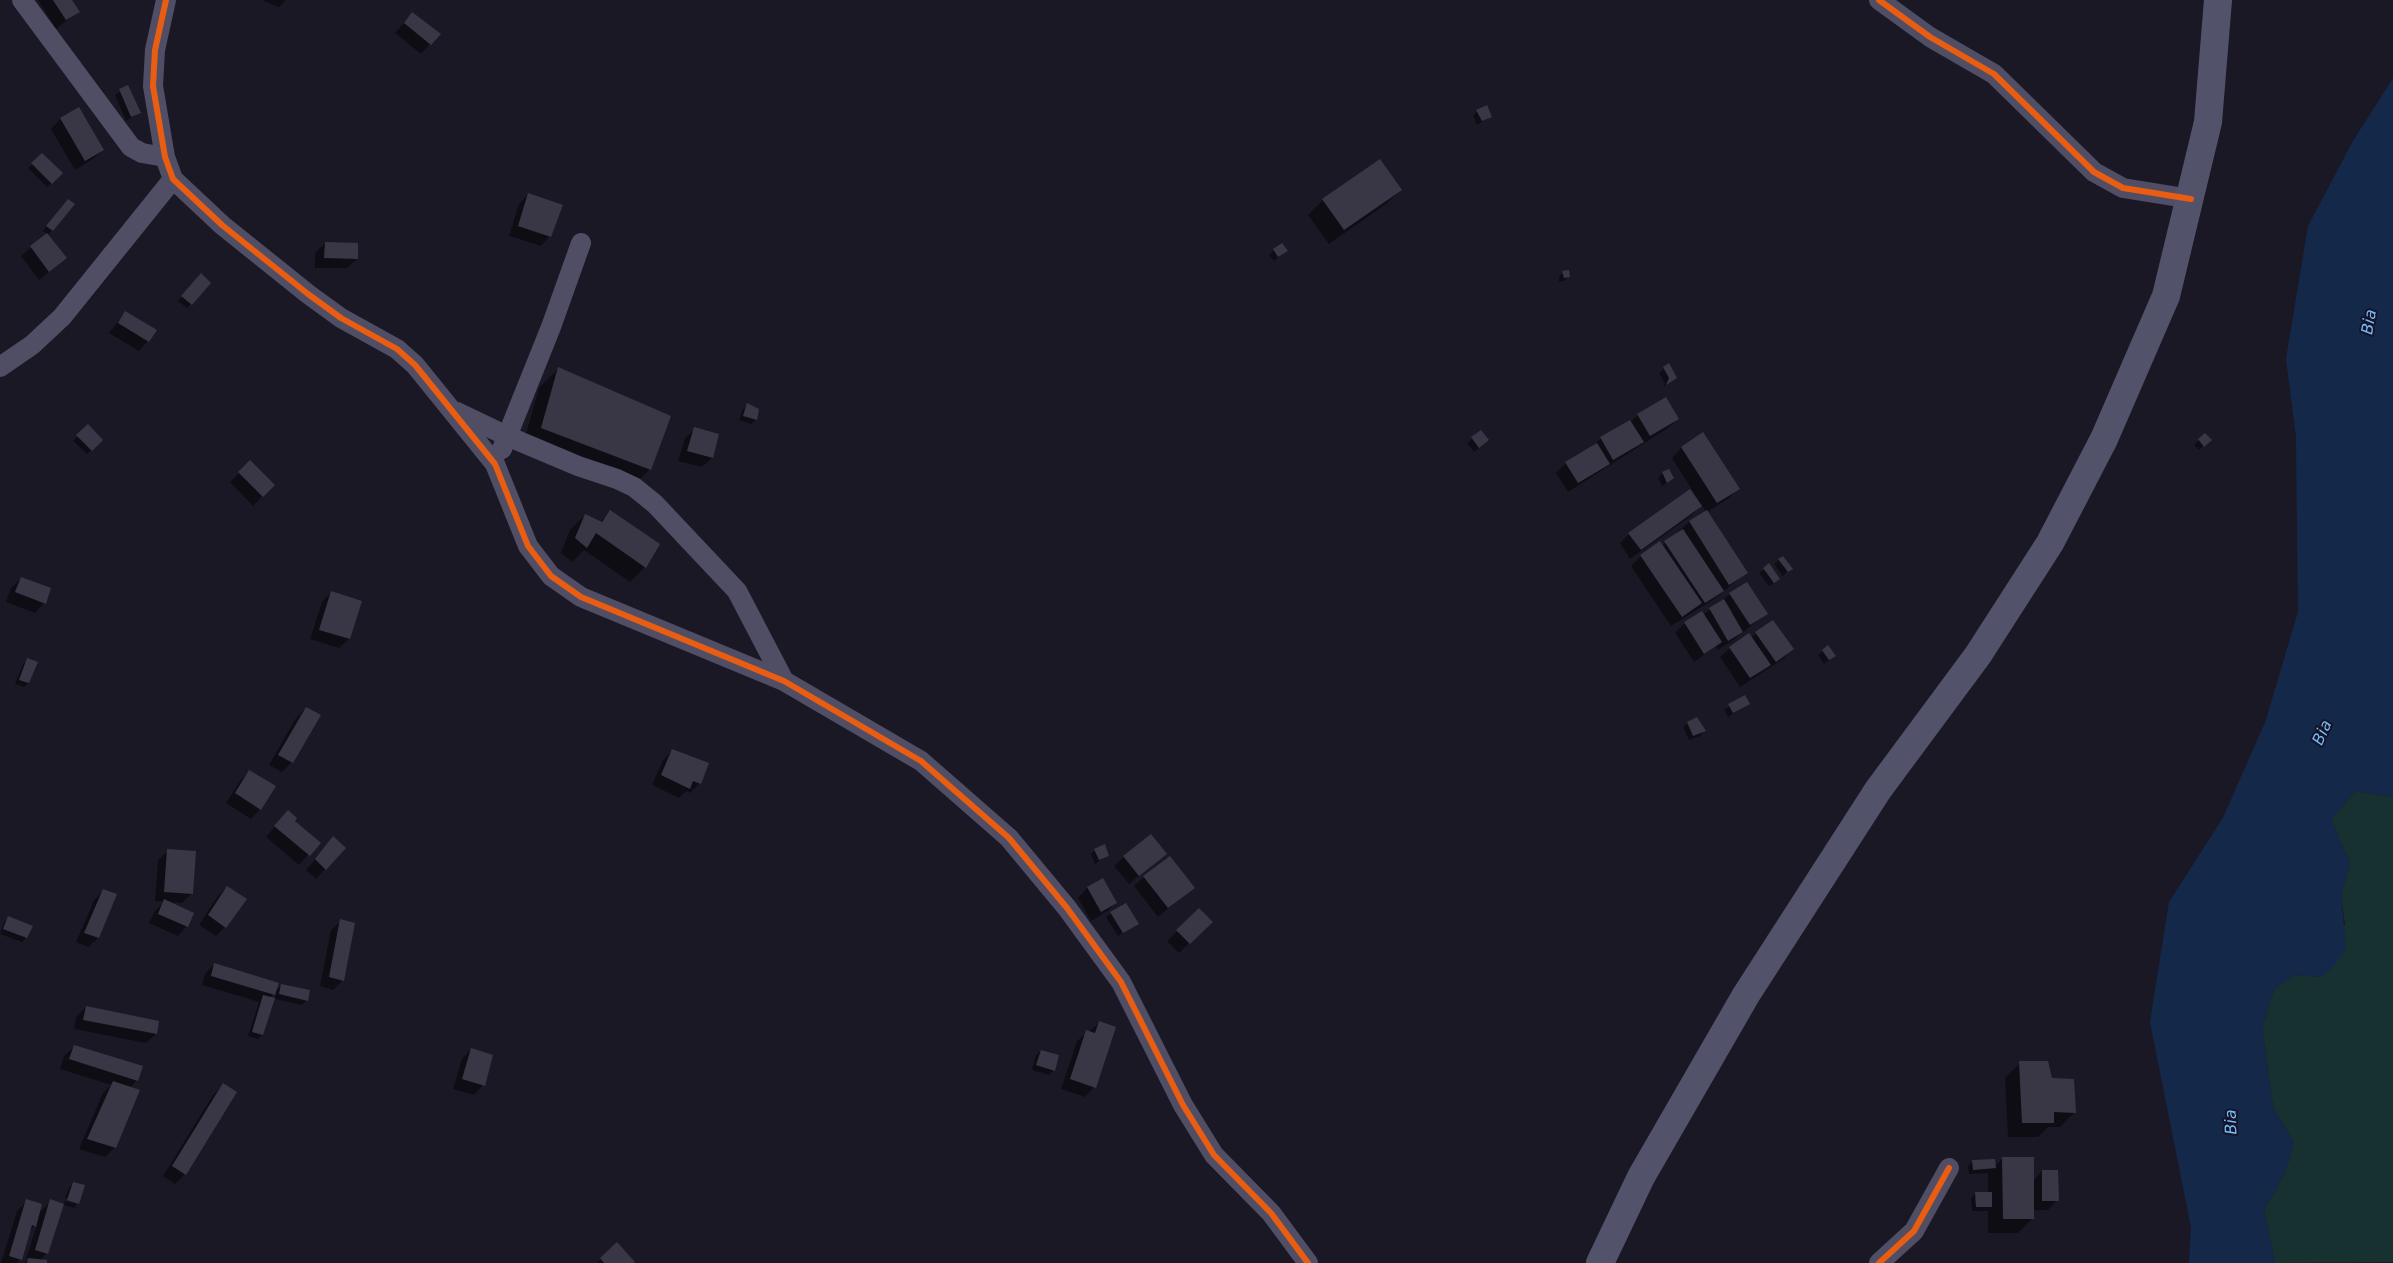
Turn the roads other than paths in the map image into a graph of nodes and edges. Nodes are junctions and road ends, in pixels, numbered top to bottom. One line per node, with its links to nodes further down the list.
1 (22, 0): 5 (street)
2 (166, 0): 5 (street)
3 (1879, 0): 7 (street)
4 (2218, 0): 7 (main road)
5 (165, 157): 6 (street)
6 (173, 179): 9 (street); 10 (street)
7 (2191, 199): 16 (main road)
8 (581, 243): 11 (street)
9 (0, 367)
10 (453, 410): 11 (street); 12 (street)
11 (507, 436): 12 (street); 13 (street)
12 (495, 464): 13 (street)
13 (784, 681): 15 (street)
14 (1949, 1168): 17 (street)
15 (1308, 1263)
16 (1600, 1263)
17 (1879, 1263)

